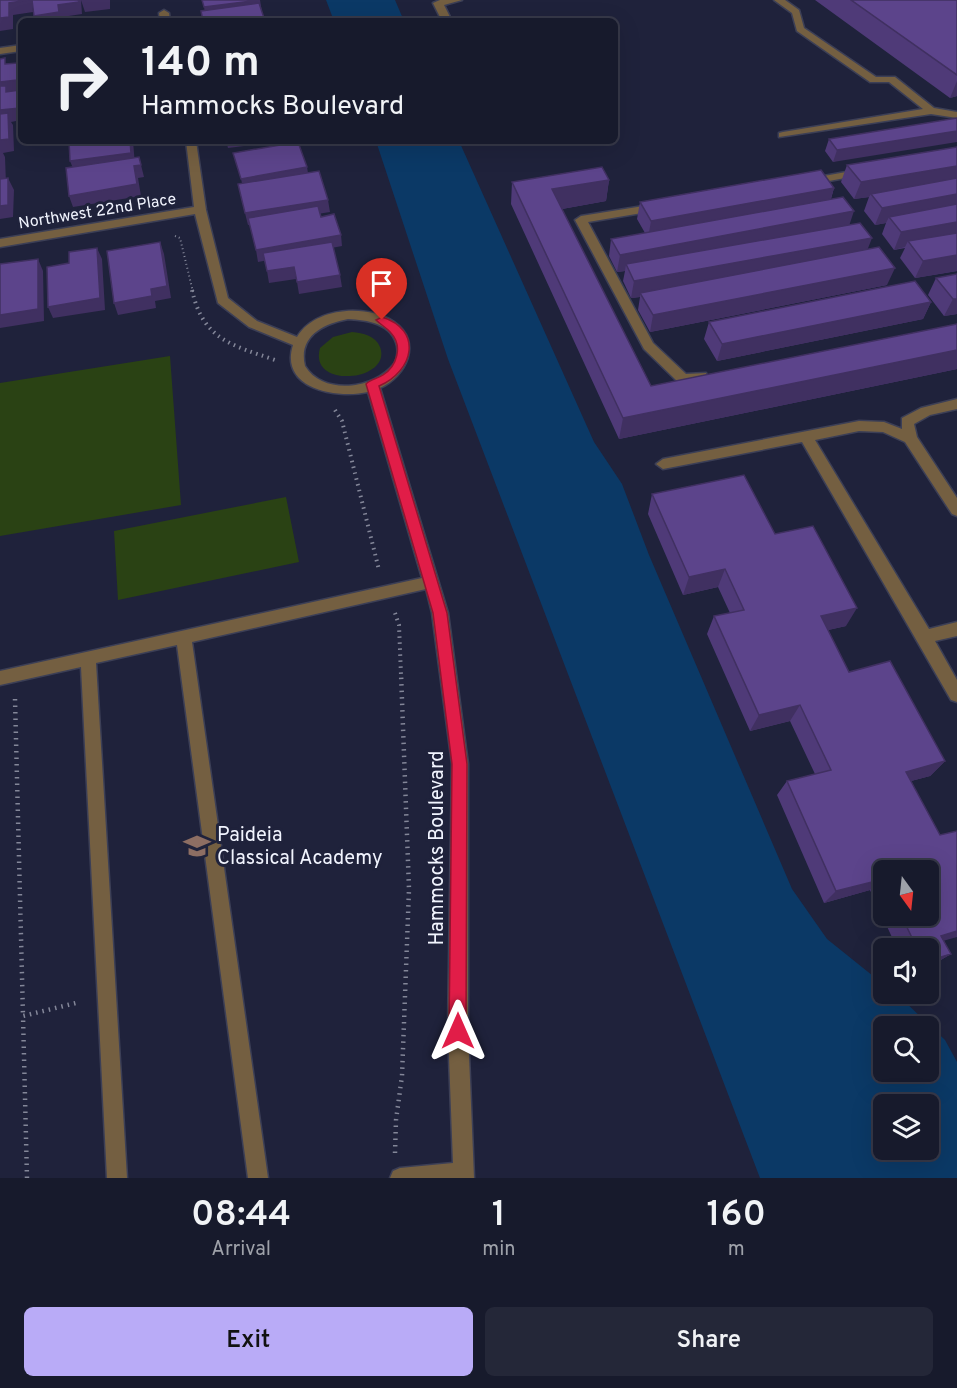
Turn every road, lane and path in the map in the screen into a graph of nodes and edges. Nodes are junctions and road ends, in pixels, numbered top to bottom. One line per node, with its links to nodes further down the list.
1 (457, 0): 3 (street)
2 (779, 0): 6 (street)
3 (446, 18)
4 (18, 48): 5 (street)
5 (0, 51)
6 (931, 111): 7 (street); 8 (street)
7 (957, 115)
8 (783, 135)
9 (191, 144): 13 (street)
10 (875, 170): 11 (street)
11 (793, 184)
12 (664, 206): 16 (street)
13 (200, 210): 14 (street, Northwest 22nd Place); 15 (street)
14 (0, 243)
15 (301, 343): 17 (street); 17 (street)
16 (718, 372)
17 (372, 384): 23 (street, Hammocks Boulevard)
18 (957, 405): 20 (street)
19 (806, 436): 20 (street); 21 (street); 26 (street)
20 (910, 438): 22 (street)
21 (663, 464)
22 (957, 510)
23 (431, 582): 25 (street); 32 (street, Hammocks Boulevard)
24 (957, 629): 26 (street)
25 (184, 637): 27 (street); 35 (street)
26 (925, 637): 29 (street)
27 (88, 658): 28 (street); 30 (street)
28 (7, 676): 31 (path)
29 (956, 691)
30 (107, 996): 31 (path); 34 (street)
31 (23, 1016): 33 (path)
32 (464, 1175): 36 (street)
33 (27, 1178)
34 (117, 1178)
35 (258, 1178)
36 (400, 1178)

